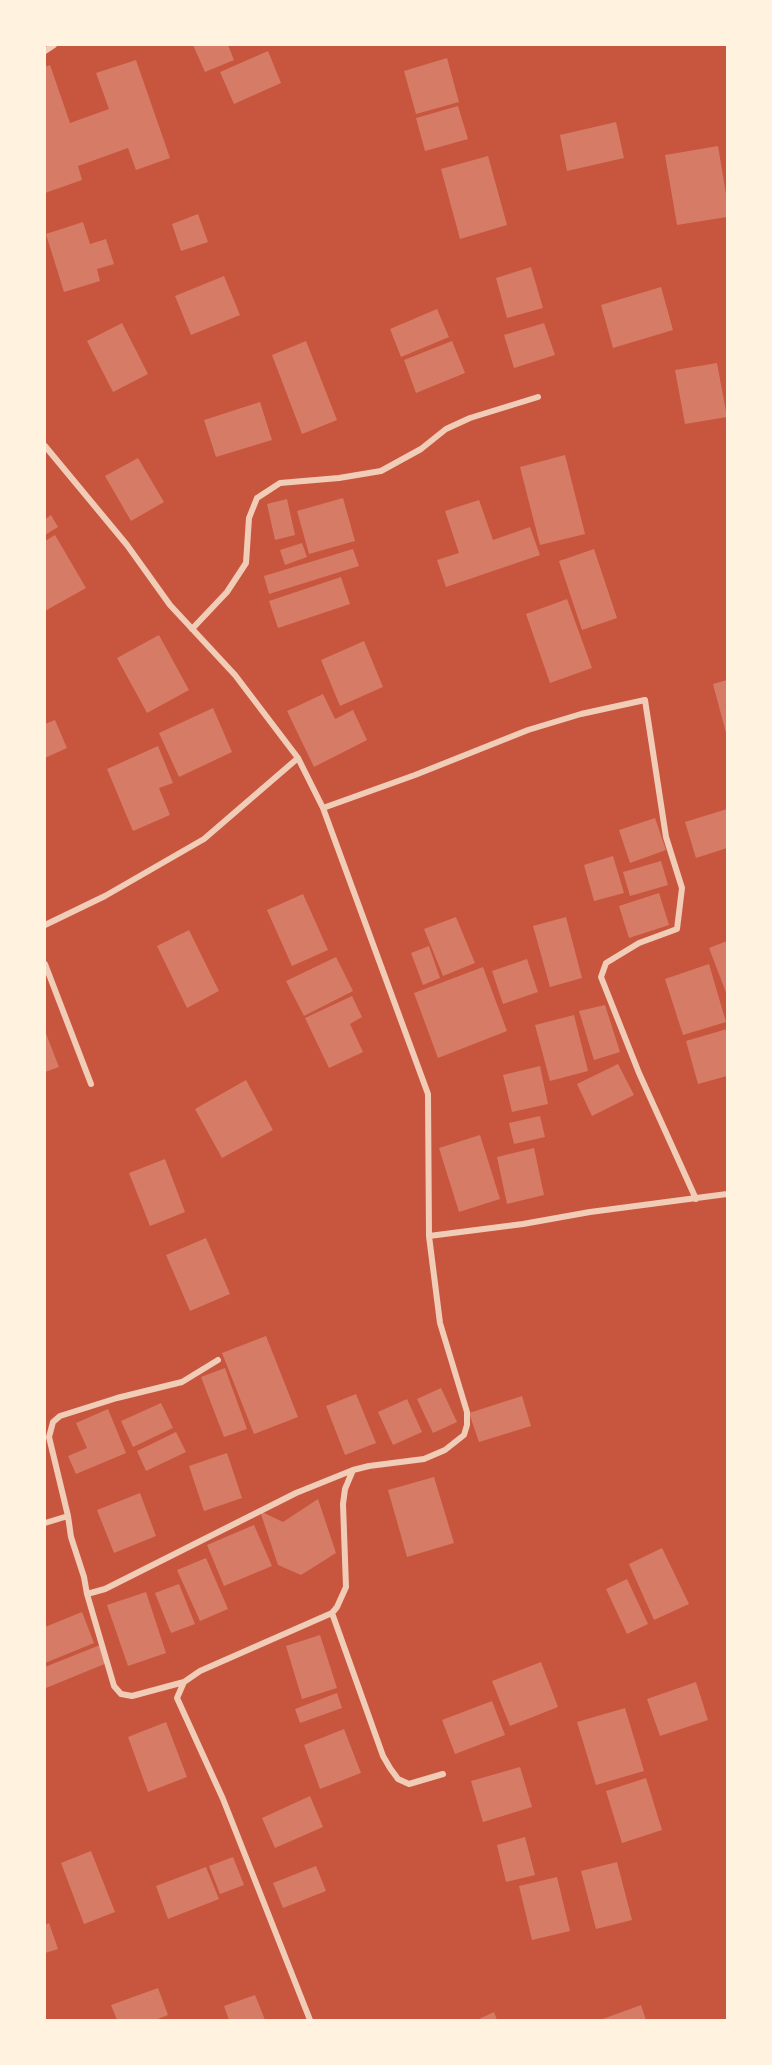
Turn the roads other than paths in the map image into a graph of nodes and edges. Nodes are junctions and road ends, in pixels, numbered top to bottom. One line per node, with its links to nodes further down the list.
1 (54, 45): 2 (street)
2 (45, 51)
3 (538, 397): 5 (street)
4 (45, 446): 5 (street)
5 (192, 629): 6 (street)
6 (298, 758): 7 (street); 8 (street)
7 (322, 808): 12 (street); 13 (street)
8 (45, 925)
9 (45, 964): 10 (street)
10 (91, 1084)
11 (727, 1194): 12 (street)
12 (696, 1199): 13 (street)
13 (429, 1236): 15 (street)
14 (218, 1360): 16 (street)
15 (354, 1470): 18 (street); 19 (street)
16 (68, 1516): 17 (street); 18 (street)
17 (45, 1523)
18 (87, 1594): 20 (street)
19 (332, 1612): 20 (street); 21 (street)
20 (184, 1682): 22 (street)
21 (443, 1774)
22 (310, 2020)

